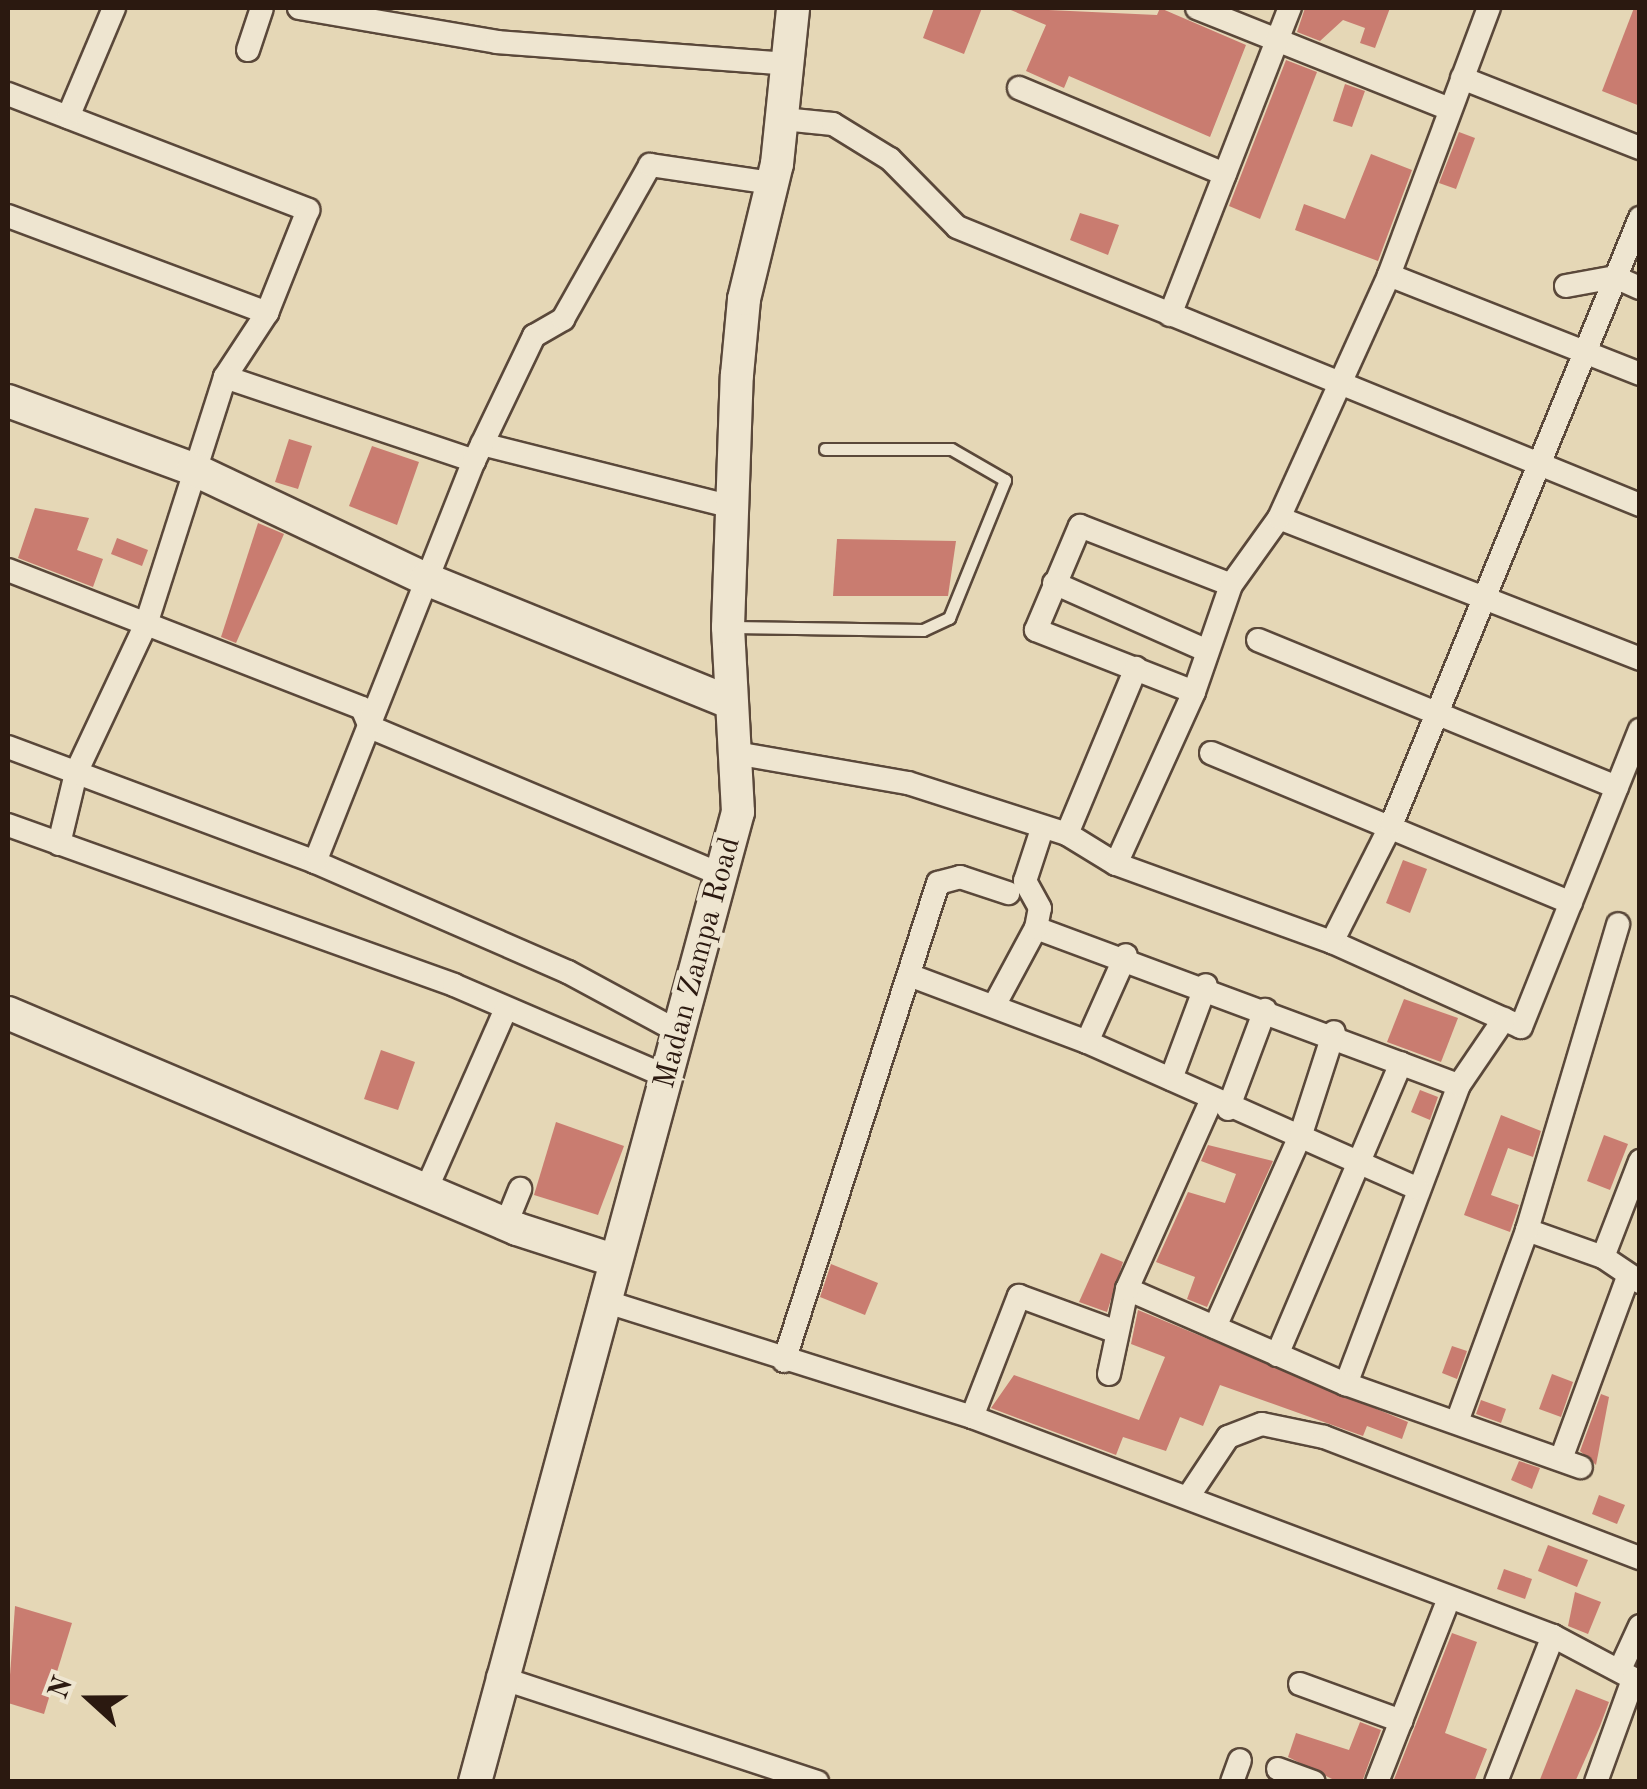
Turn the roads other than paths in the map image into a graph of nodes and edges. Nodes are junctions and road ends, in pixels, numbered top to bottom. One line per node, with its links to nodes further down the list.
1 (114, 8): 15 (street)
2 (262, 8): 9 (street)
3 (298, 8): 10 (street)
4 (793, 8): 10 (main road, Madan Zampa Road)
5 (1197, 8): 8 (street)
6 (1290, 8): 8 (street)
7 (1489, 8): 11 (street)
8 (1278, 40): 14 (street); 18 (street)
9 (248, 50)
10 (790, 64): 16 (main road, Madan Zampa Road)
11 (1462, 78): 14 (street); 17 (street)
12 (1019, 88): 18 (street)
13 (8, 94): 15 (street)
14 (1448, 109): 22 (street)
15 (68, 117): 26 (street)
16 (784, 120): 19 (main road, Madan Zampa Road); 27 (street)
17 (1640, 148)
18 (1225, 174): 27 (street)
19 (772, 183): 34 (street); 38 (main road, Madan Zampa Road)
20 (8, 216): 26 (street)
21 (1640, 218): 23 (street)
22 (1389, 275): 28 (street); 31 (street)
23 (1616, 277): 24 (street); 25 (street); 28 (street)
24 (1566, 286)
25 (1640, 288)
26 (267, 313): 30 (street)
27 (1170, 315): 31 (street)
28 (1586, 352): 29 (street); 35 (street)
29 (1640, 374)
30 (225, 378): 34 (street); 36 (street)
31 (1335, 380): 35 (street); 39 (street)
32 (8, 401): 36 (main road)
33 (825, 449): 46 (lane)
34 (478, 452): 38 (street); 41 (street)
35 (1542, 466): 37 (street); 44 (street)
36 (194, 470): 41 (main road); 45 (street)
37 (1640, 505)
38 (729, 506): 46 (main road, Madan Zampa Road)
39 (1278, 518): 43 (street); 44 (street)
40 (8, 570): 45 (street)
41 (426, 579): 52 (main road); 54 (street)
42 (1054, 582): 43 (street); 48 (street); 50 (street)
43 (1231, 585): 48 (street)
44 (1487, 596): 49 (street); 53 (street)
45 (146, 624): 54 (street); 59 (street)
46 (728, 627): 52 (main road, Madan Zampa Road)
47 (1258, 640): 53 (street)
48 (1203, 649): 51 (street)
49 (1640, 659)
50 (1136, 668): 51 (street); 64 (street)
51 (1194, 692): 67 (street)
52 (729, 702): 58 (main road, Madan Zampa Road)
53 (1440, 708): 60 (street); 61 (street)
54 (370, 727): 66 (street); 68 (street)
55 (1640, 730): 60 (street)
56 (8, 747): 59 (street)
57 (1211, 753): 61 (street)
58 (741, 754): 63 (street); 68 (main road, Madan Zampa Road)
59 (76, 773): 65 (street); 66 (street)
60 (1617, 788): 70 (street)
61 (1392, 824): 70 (street); 73 (street)
62 (8, 825): 65 (street)
63 (1042, 832): 64 (street); 72 (street)
64 (1067, 834): 67 (street)
65 (59, 844): 78 (street)
66 (315, 862): 83 (street)
67 (1116, 864): 73 (street)
68 (724, 876): 83 (main road, Madan Zampa Road)
69 (1008, 893): 75 (street)
70 (1570, 903): 81 (street)
71 (1618, 924): 98 (street)
72 (1036, 928): 74 (street); 77 (street)
73 (1332, 942): 81 (street)
74 (1126, 954): 76 (street); 84 (street)
75 (909, 975): 77 (street); 107 (street)
76 (1206, 985): 79 (street); 87 (street)
77 (995, 1004): 84 (street)
78 (506, 1009): 86 (street); 95 (street)
79 (1266, 1010): 82 (street); 89 (street)
80 (8, 1013): 95 (main road)
81 (1504, 1019): 88 (street)
82 (1334, 1032): 85 (street); 90 (street)
83 (681, 1033): 86 (main road, Madan Zampa Road)
84 (1087, 1042): 87 (street)
85 (1402, 1063): 88 (street); 91 (street)
86 (668, 1077): 100 (main road, Madan Zampa Road)
87 (1171, 1079): 89 (street)
88 (1459, 1085): 93 (street)
89 (1220, 1104): 90 (street); 102 (street)
90 (1301, 1134): 91 (street); 104 (street)
91 (1359, 1161): 93 (street); 106 (street)
92 (1640, 1161): 96 (street)
93 (1417, 1188): 109 (street)
94 (520, 1189): 97 (street)
95 (426, 1190): 97 (main road)
96 (1634, 1192): 99 (street)
97 (506, 1224): 100 (main road)
98 (1527, 1230): 99 (street); 111 (street)
99 (1603, 1257): 101 (street)
100 (613, 1260): 103 (main road, Madan Zampa Road)
101 (1634, 1280): 111 (street)
102 (1128, 1290): 104 (street); 105 (street)
103 (601, 1300): 107 (street); 118 (main road, Madan Zampa Road)
104 (1215, 1327): 106 (street)
105 (1117, 1332): 108 (street); 110 (street)
106 (1277, 1355): 109 (street)
107 (784, 1361): 110 (street)
108 (1109, 1374)
109 (1346, 1384): 111 (street)
110 (972, 1417): 112 (street)
111 (1458, 1419)
112 (1188, 1497): 113 (street); 114 (street)
113 (1640, 1558)
114 (1448, 1601): 116 (street); 120 (street)
115 (1640, 1626): 117 (street)
116 (1553, 1636): 117 (street); 126 (street)
117 (1632, 1675): 127 (street)
118 (498, 1677): 122 (street); 123 (main road, Madan Zampa Road)
119 (1300, 1684): 120 (street)
120 (1401, 1721): 125 (street)
121 (1278, 1769): 124 (street)
122 (813, 1780)
123 (475, 1782)
124 (1314, 1782)
125 (1377, 1782)
126 (1496, 1782)
127 (1596, 1782)

